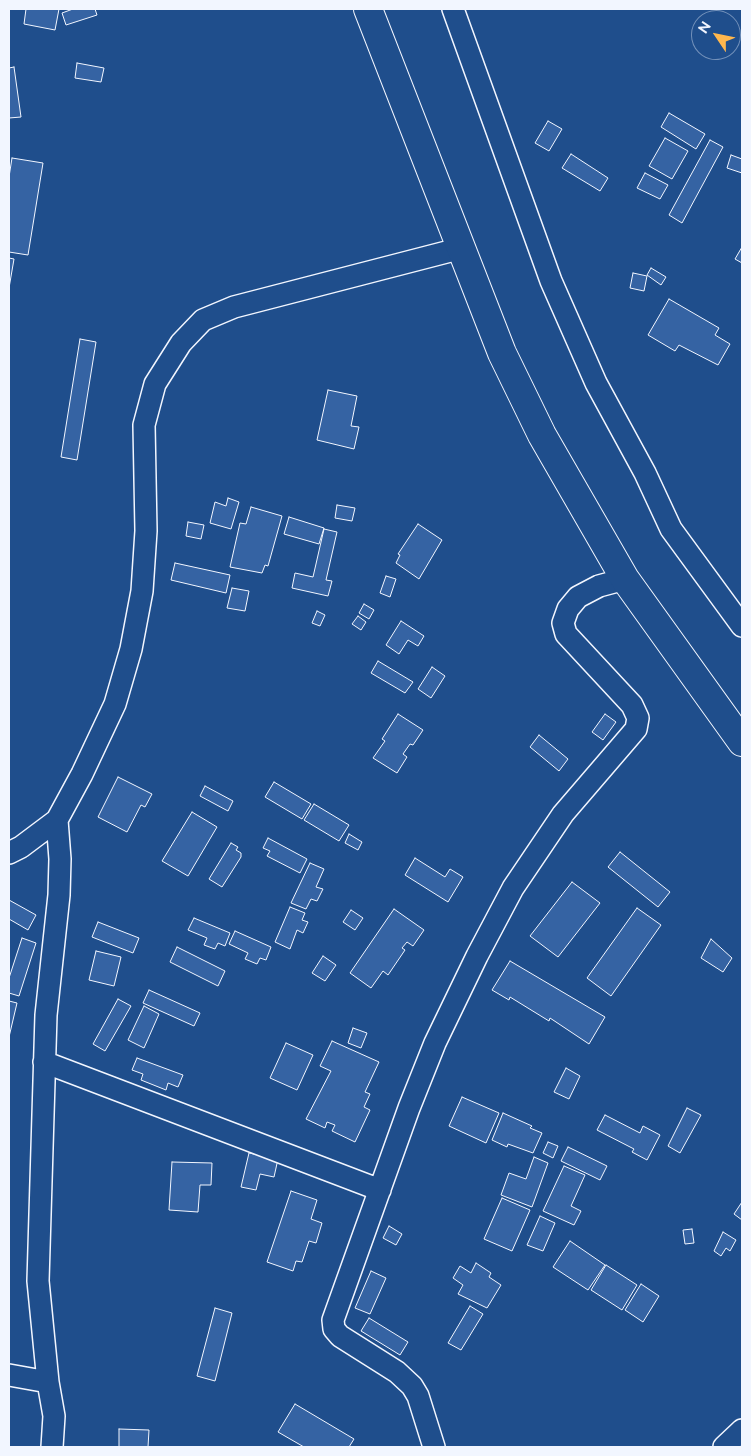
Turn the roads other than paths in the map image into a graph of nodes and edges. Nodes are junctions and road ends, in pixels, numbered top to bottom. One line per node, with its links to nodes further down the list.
1 (368, 9): 3 (main road)
2 (453, 9): 5 (street)
3 (462, 248): 4 (main road); 7 (street)
4 (625, 579): 6 (main road); 10 (street)
5 (742, 626)
6 (742, 742)
7 (57, 820): 8 (street); 9 (street)
8 (9, 853)
9 (44, 1062): 10 (street); 12 (street)
10 (380, 1190): 15 (street)
11 (9, 1375): 12 (street)
12 (48, 1382): 14 (street)
13 (742, 1430): 16 (street)
14 (52, 1447)
15 (434, 1447)
16 (724, 1447)

